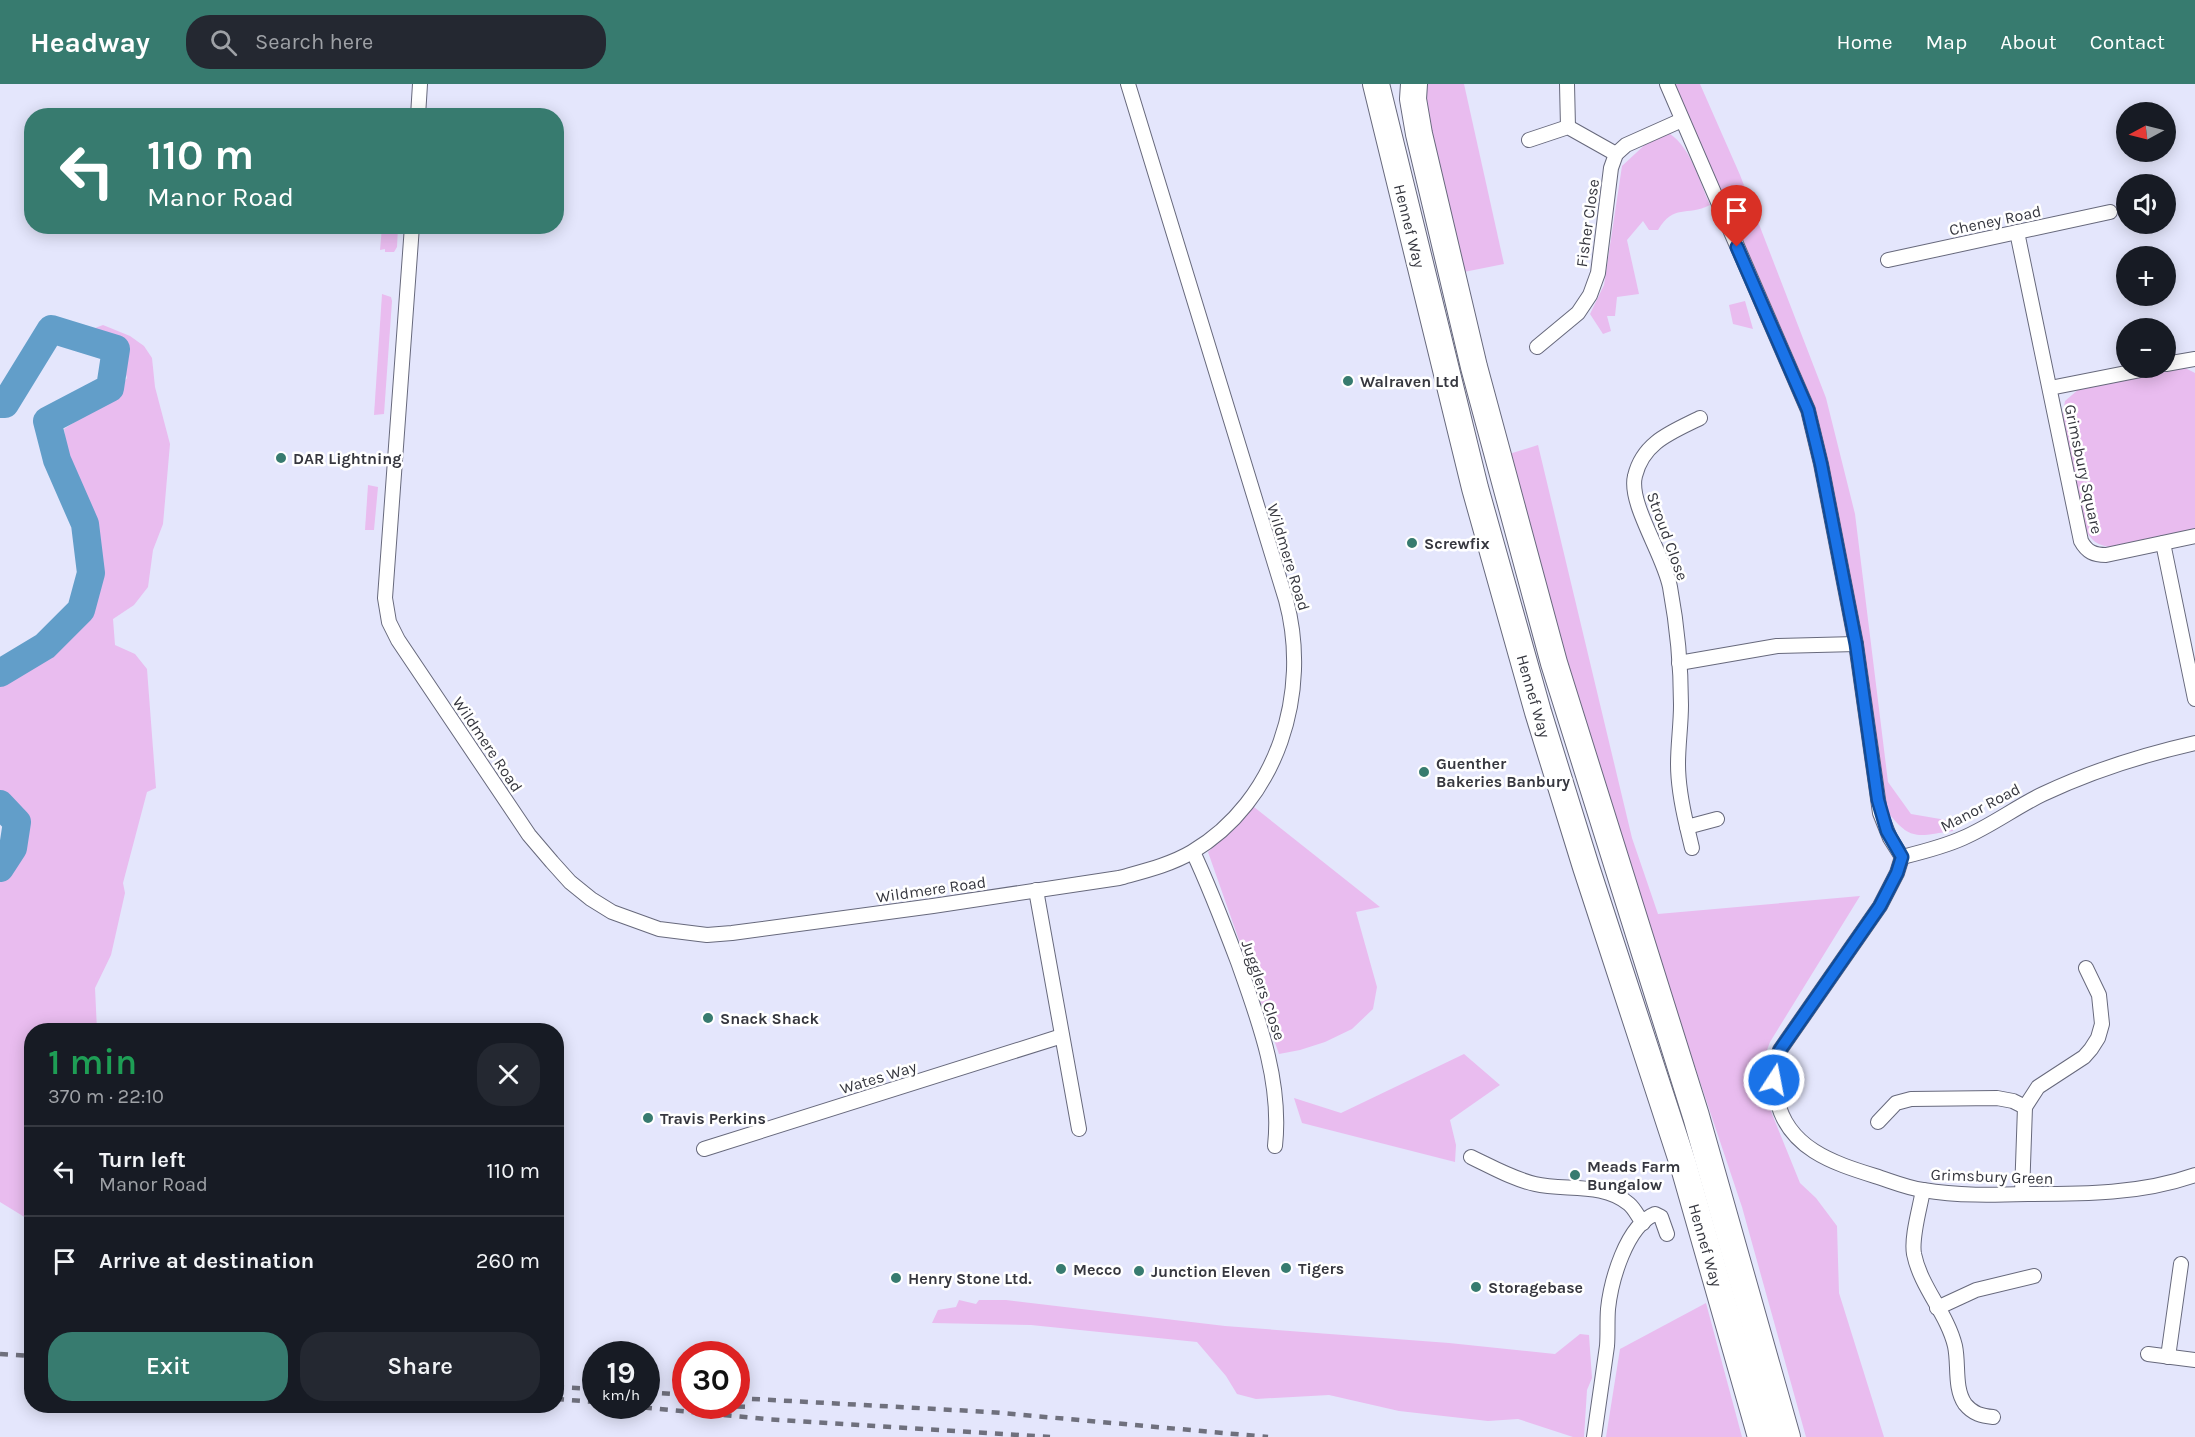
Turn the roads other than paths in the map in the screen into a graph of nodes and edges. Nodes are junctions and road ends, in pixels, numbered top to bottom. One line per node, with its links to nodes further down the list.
1 (420, 84): 7 (street)
2 (1128, 84): 31 (street, Wildmere Road)
3 (1376, 84): 55 (highway, Hennef Way)
4 (1414, 84): 56 (highway, Hennef Way)
5 (1568, 84): 9 (street)
6 (1667, 84): 8 (street)
7 (418, 108)
8 (1682, 120): 11 (street); 24 (street)
9 (1569, 127): 10 (street); 11 (street)
10 (1529, 140)
11 (1616, 154): 16 (street, Fisher Close)
12 (2110, 212): 13 (street, Cheney Road)
13 (2017, 232): 15 (street, Cheney Road); 20 (street, Grimsbury Square)
14 (411, 234): 33 (street, Wildmere Road)
15 (1888, 260)
16 (1537, 346)
17 (2195, 359): 18 (street)
18 (2176, 362)
19 (2116, 375): 20 (street, Grimsbury Square)
20 (2050, 388): 23 (street, Grimsbury Square)
21 (1700, 418): 25 (street, Stroud Close)
22 (2195, 536): 23 (street, Grimsbury Square)
23 (2163, 543): 26 (street)
24 (1856, 644): 25 (street); 32 (street)
25 (1679, 663): 29 (street, Stroud Close)
26 (2195, 699)
27 (2195, 743): 32 (street, Manor Road)
28 (1717, 819): 29 (street)
29 (1687, 827): 30 (street, Stroud Close)
30 (1692, 849)
31 (1193, 852): 33 (street, Wildmere Road); 39 (street, Jugglers Close)
32 (1902, 857): 43 (street, Grimsbury Green)
33 (1036, 890): 35 (street)
34 (2086, 969): 36 (street)
35 (1062, 1036): 38 (street); 40 (street, Wates Way)
36 (2025, 1107): 37 (street); 44 (street)
37 (1878, 1122)
38 (1079, 1129)
39 (1275, 1146)
40 (704, 1149)
41 (1471, 1157): 45 (street)
42 (2195, 1175): 44 (street, Grimsbury Green)
43 (1923, 1190): 44 (street, Grimsbury Green); 49 (street)
44 (2022, 1194)
45 (1642, 1223): 46 (street); 54 (street)
46 (1667, 1234)
47 (2181, 1264): 51 (street)
48 (2034, 1276): 49 (street)
49 (1937, 1308): 53 (street)
50 (2148, 1354): 51 (street)
51 (2168, 1357): 52 (street)
52 (2195, 1360)
53 (1993, 1418)
54 (1594, 1437)
55 (1761, 1437)
56 (1788, 1437)

